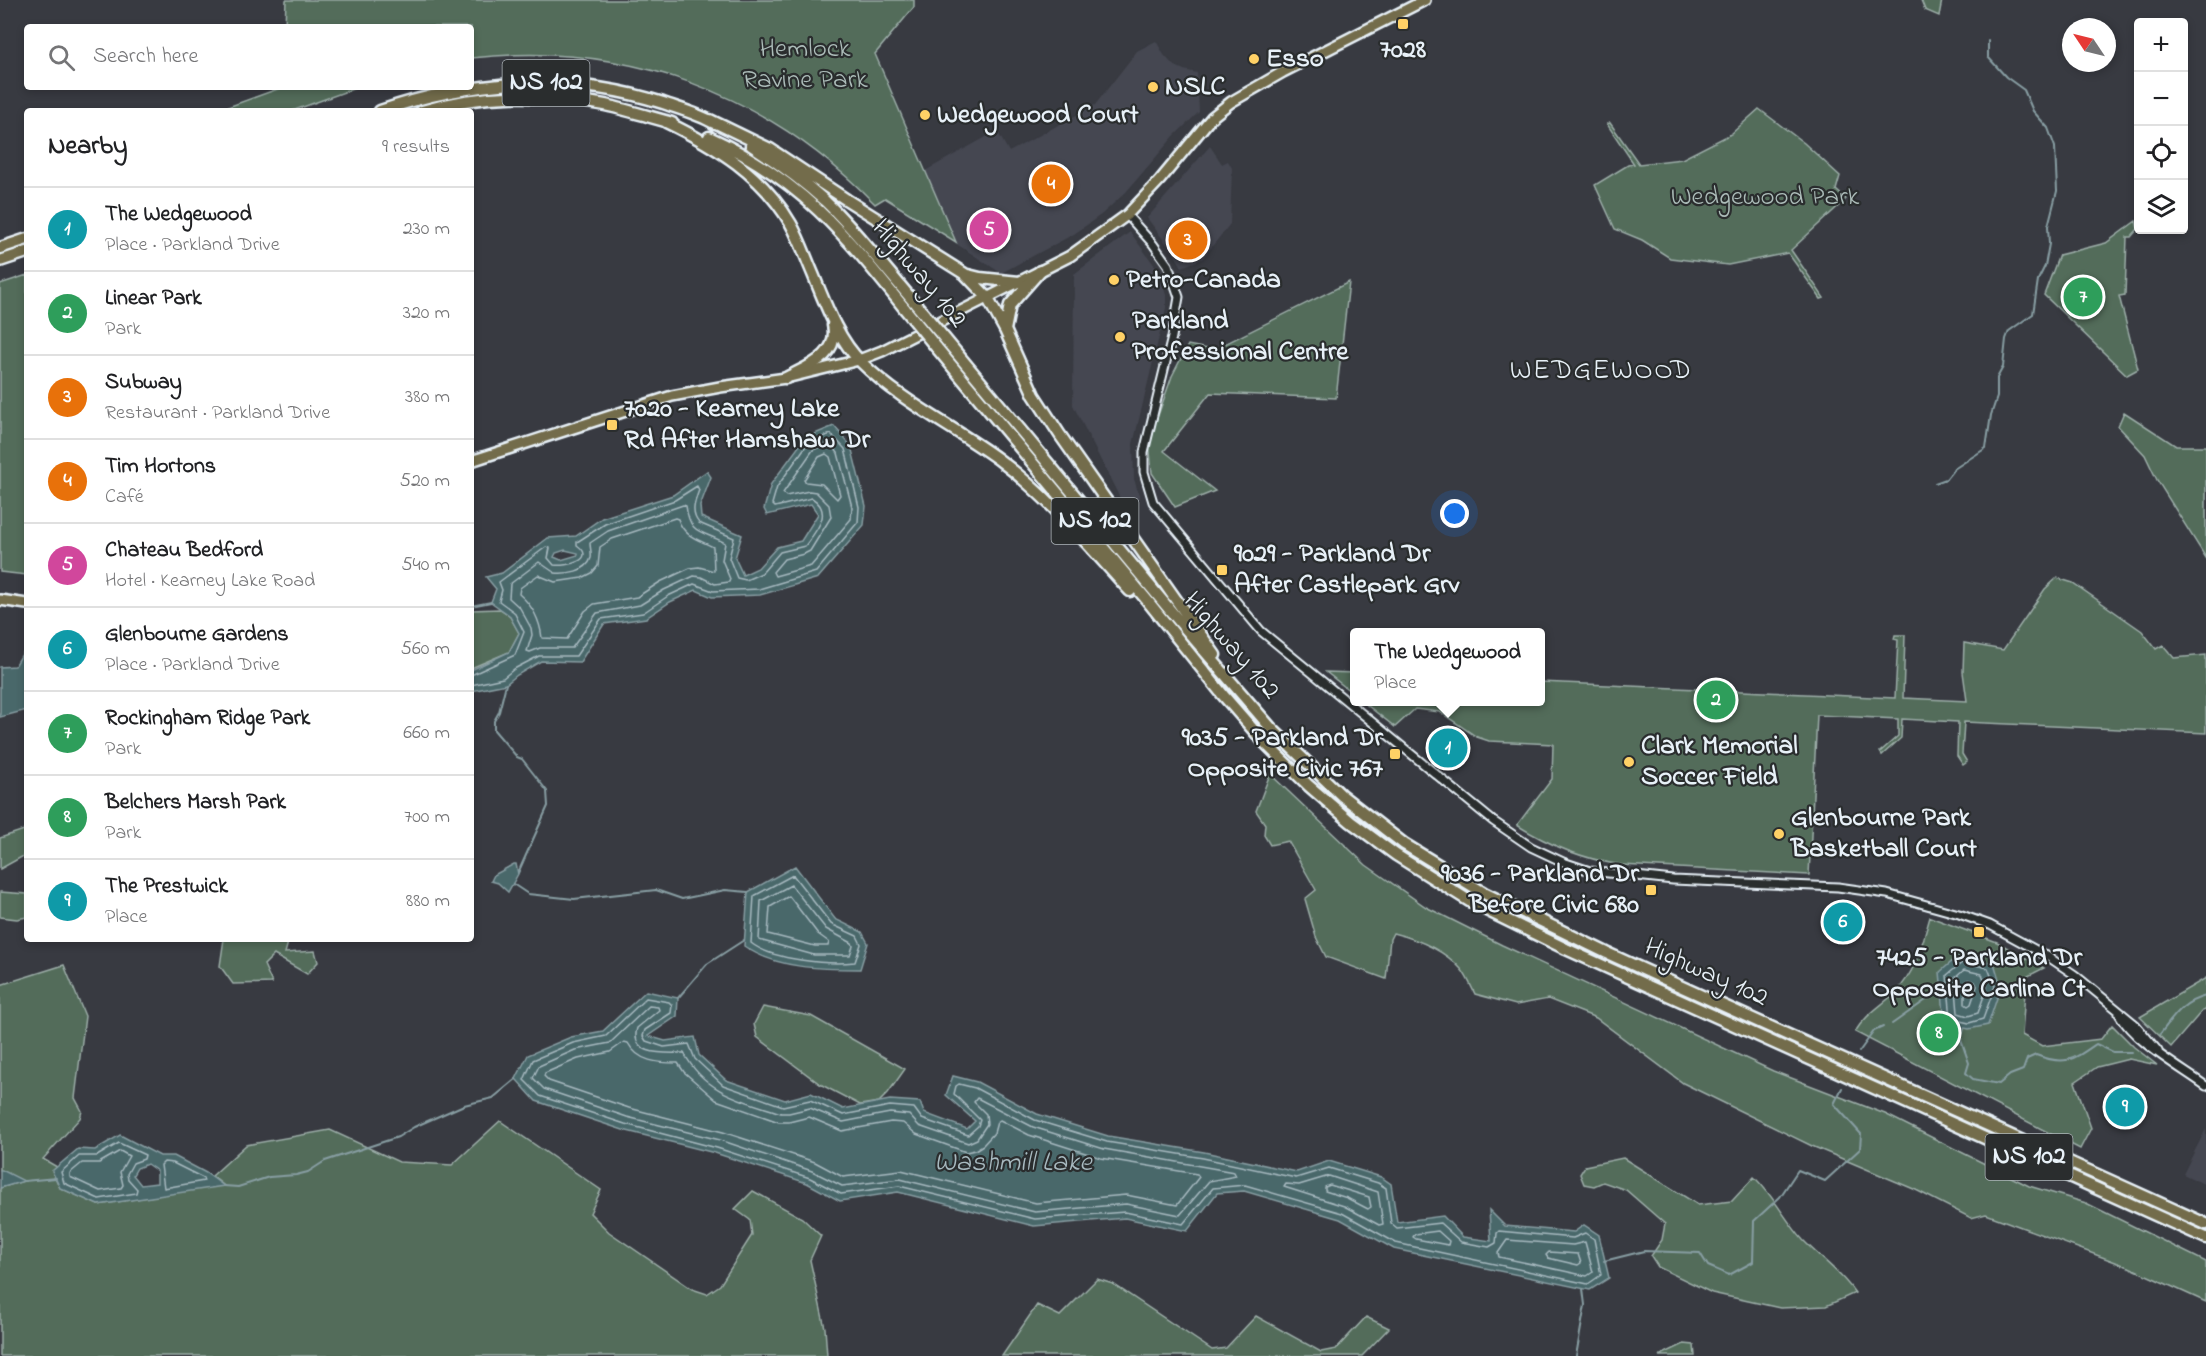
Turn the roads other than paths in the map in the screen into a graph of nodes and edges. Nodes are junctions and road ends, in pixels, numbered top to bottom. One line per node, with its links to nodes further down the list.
1 (1425, 0): 8 (main road)
2 (474, 88): 6 (highway, Highway 102 / NS 102)
3 (454, 90): 4 (highway, Highway 102 / NS 102)
4 (391, 108)
5 (434, 108): 7 (highway, Highway 102 / NS 102)
6 (710, 120): 14 (highway); 19 (highway, Highway 102 / NS 102, bridge)
7 (666, 122): 17 (highway); 19 (highway, Highway 102 / NS 102, bridge)
8 (1127, 215): 13 (main road); 27 (street)
9 (24, 240): 10 (highway)
10 (0, 248)
11 (24, 253): 12 (highway)
12 (0, 261)
13 (1040, 271): 15 (main road); 18 (highway)
14 (964, 274): 15 (highway); 16 (highway)
15 (1019, 282): 16 (main road)
16 (987, 297): 18 (highway); 20 (main road)
17 (831, 313): 20 (highway); 21 (highway)
18 (1005, 330): 26 (highway)
19 (941, 343): 25 (highway, Highway 102 / NS 102); 26 (highway, Highway 102 / NS 102)
20 (859, 360): 21 (main road); 25 (highway)
21 (786, 378): 22 (main road)
22 (474, 460)
23 (0, 600): 24 (main road)
24 (24, 604)
25 (1203, 671): 31 (highway, Highway 102 / NS 102)
26 (1247, 700): 30 (highway, Highway 102 / NS 102)
27 (1350, 704)
28 (1353, 706): 29 (street)
29 (2206, 1086)
30 (2206, 1224)
31 (2206, 1238)

